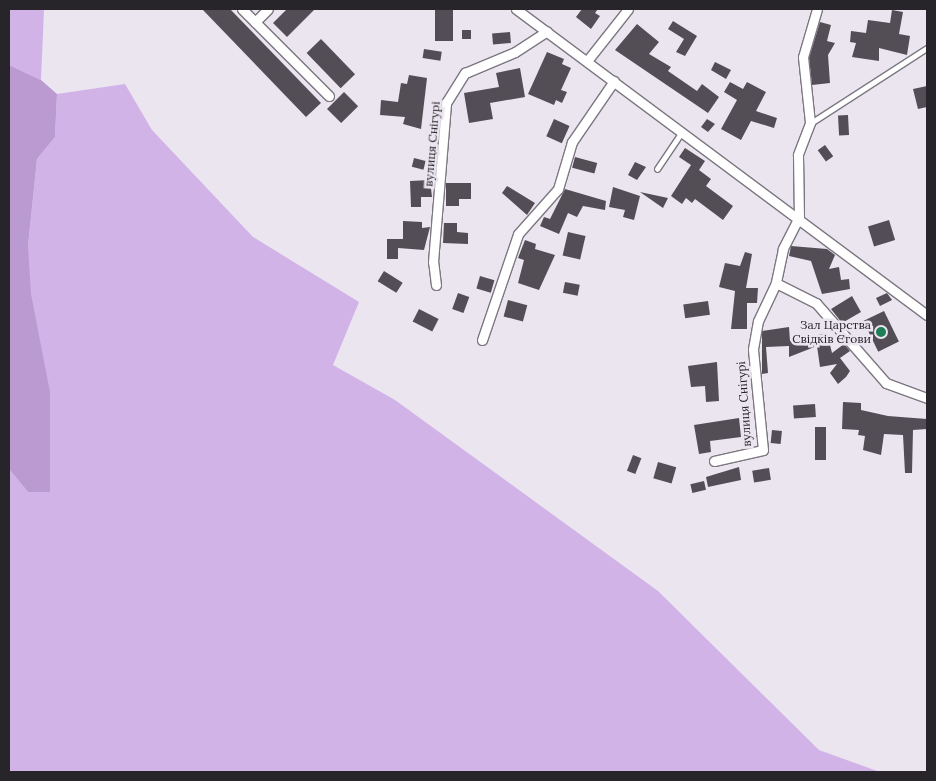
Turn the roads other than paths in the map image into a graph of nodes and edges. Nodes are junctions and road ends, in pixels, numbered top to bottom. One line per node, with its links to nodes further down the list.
1 (242, 9): 6 (street)
2 (268, 9): 6 (street)
3 (516, 9): 7 (street)
4 (628, 9): 9 (street)
5 (817, 9): 12 (street, вулиця Снігурі)
6 (255, 22): 11 (street)
7 (547, 31): 9 (street); 17 (street, вулиця Снігурі)
8 (927, 48): 12 (lane)
9 (587, 61): 10 (street)
10 (614, 81): 13 (street); 19 (street)
11 (329, 96)
12 (810, 123): 15 (street, вулиця Снігурі)
13 (683, 131): 14 (lane); 15 (street)
14 (657, 169)
15 (799, 217): 16 (street, вулиця Снігурі); 18 (street)
16 (776, 283): 20 (street); 21 (street, вулиця Снігурі)
17 (436, 286)
18 (927, 315)
19 (482, 340)
20 (927, 398)
21 (714, 461)

